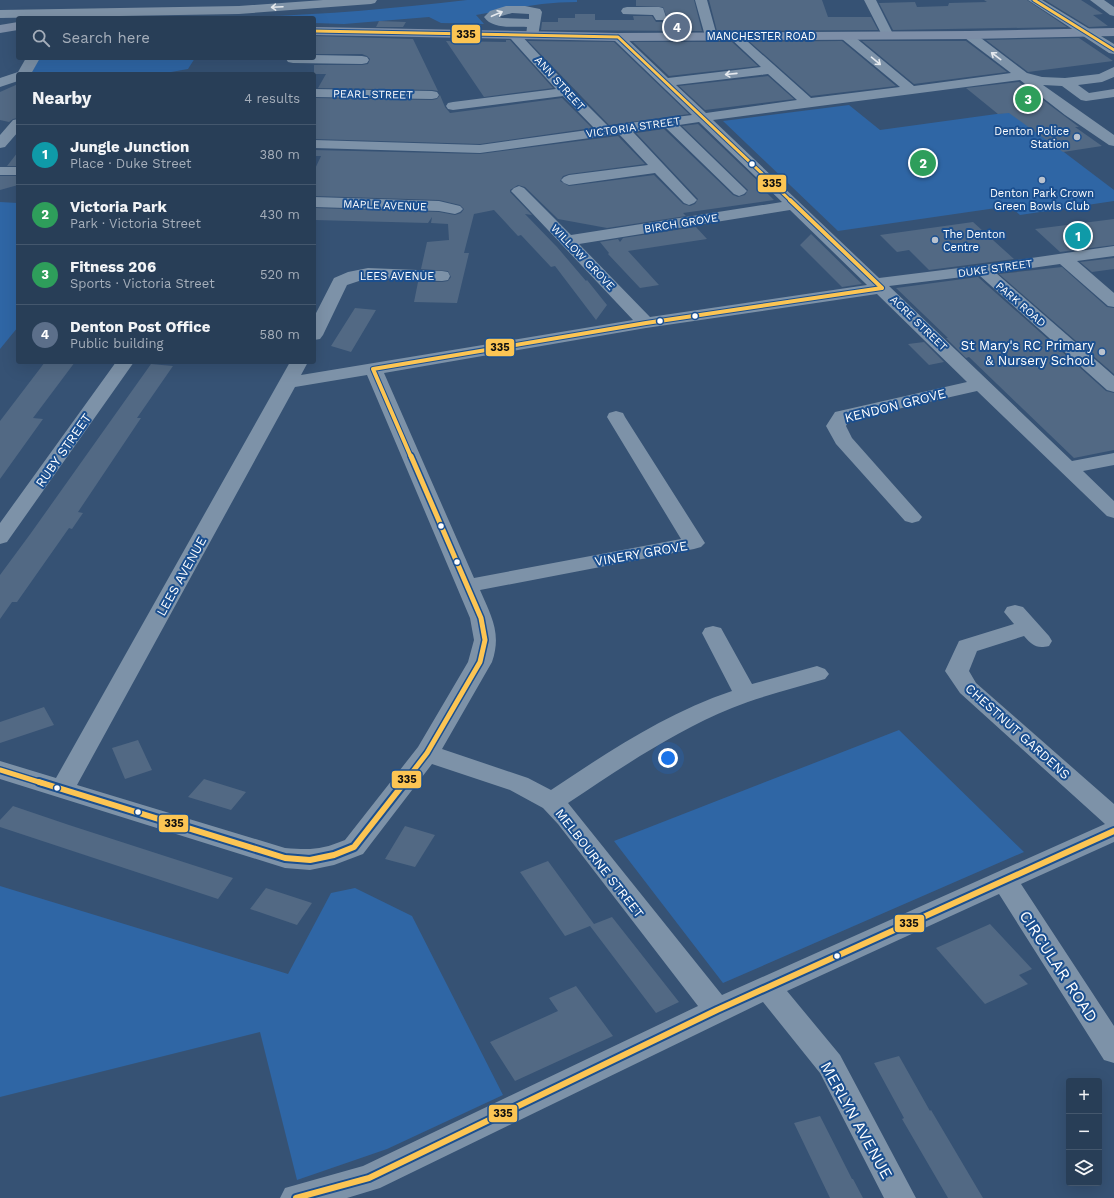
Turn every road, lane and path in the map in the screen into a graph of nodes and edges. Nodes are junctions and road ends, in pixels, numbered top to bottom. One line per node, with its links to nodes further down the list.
1 (234, 0): 9 (highway)
2 (371, 0): 8 (highway)
3 (380, 0): 8 (highway)
4 (701, 0): 21 (street)
5 (870, 0): 24 (street)
6 (1034, 0): 17 (highway)
7 (1096, 0): 10 (street)
8 (355, 2): 11 (highway, one-way to 11)
9 (0, 6)
10 (1114, 12)
11 (139, 16)
12 (535, 17): 20 (street)
13 (660, 17): 26 (street)
14 (16, 23): 15 (highway, one-way to 15)
15 (5, 24)
16 (316, 30): 19 (main road, MANCHESTER ROAD)
17 (1087, 32): 18 (main road, MANCHESTER ROAD); 25 (main road, MANCHESTER ROAD); 27 (highway)
18 (1114, 32)
19 (515, 36): 20 (main road, MANCHESTER ROAD); 43 (street, ANN STREET)
20 (532, 36): 26 (main road, MANCHESTER ROAD)
21 (711, 36): 22 (main road, MANCHESTER ROAD); 26 (main road, MANCHESTER ROAD)
22 (734, 36): 23 (main road, MANCHESTER ROAD); 32 (street)
23 (846, 36): 24 (main road, MANCHESTER ROAD); 42 (street, one-way to 42)
24 (888, 36): 25 (main road, MANCHESTER ROAD)
25 (969, 36): 35 (street, one-way to 25)
26 (624, 37): 38 (street, ACRE STREET)
27 (1114, 50)
28 (32, 60): 34 (street)
29 (362, 60): 30 (street)
30 (291, 62)
31 (1114, 66): 35 (street)
32 (770, 70): 38 (street, one-way to 38); 48 (street)
33 (1114, 71): 37 (street)
34 (25, 72)
35 (1023, 76): 39 (street); 42 (street, VICTORIA STREET); 51 (street)
36 (16, 77): 40 (street)
37 (1102, 78): 39 (street); 41 (street)
38 (666, 82): 52 (street, ACRE STREET)
39 (1065, 82): 47 (street)
40 (0, 83)
41 (1114, 86)
42 (911, 90): 48 (street, VICTORIA STREET)
43 (566, 92): 49 (street); 56 (street, ANN STREET)
44 (316, 93): 46 (street, PEARL STREET)
45 (1114, 93): 47 (street)
46 (432, 95)
47 (1086, 97): 51 (street)
48 (808, 102): 52 (street, VICTORIA STREET)
49 (453, 106)
50 (1114, 106): 51 (street)
51 (1070, 112): 57 (street)
52 (703, 117): 53 (street, VICTORIA STREET); 68 (street, ACRE STREET)
53 (668, 122): 55 (street, VICTORIA STREET); 65 (street)
54 (16, 125): 58 (street)
55 (621, 128): 56 (street, VICTORIA STREET); 60 (street)
56 (604, 130): 59 (street, VICTORIA STREET)
57 (1114, 142)
58 (0, 144)
59 (316, 144)
60 (658, 168): 63 (street); 66 (street)
61 (0, 171): 62 (street)
62 (16, 171)
63 (569, 180)
64 (519, 191): 70 (street, WILLOW GROVE)
65 (739, 191)
66 (689, 200)
67 (316, 202): 69 (street, MAPLE AVENUE)
68 (795, 205): 70 (street, BIRCH GROVE); 75 (street, ACRE STREET)
69 (455, 209)
70 (566, 241): 77 (street, WILLOW GROVE)
71 (1114, 251): 72 (street, DUKE STREET)
72 (1063, 258): 73 (street, DUKE STREET); 76 (street)
73 (983, 270): 75 (street, DUKE STREET); 84 (street, PARK ROAD)
74 (442, 276): 78 (street, LEES AVENUE)
75 (879, 285): 77 (street, DUKE STREET); 83 (street, ACRE STREET)
76 (1114, 302)
77 (646, 323): 81 (street, DUKE STREET)
78 (316, 331)
79 (124, 364): 90 (street, RUBY STREET)
80 (298, 364): 82 (street, LEES AVENUE)
81 (373, 369): 82 (street, DUKE STREET); 91 (street)
82 (289, 382): 98 (street, LEES AVENUE)
83 (982, 384): 87 (street, ACRE STREET); 89 (street, KENDON GROVE)
84 (1114, 386)
85 (616, 417): 91 (street, VINERY GROVE)
86 (1114, 459): 87 (street)
87 (1068, 468): 88 (street, ACRE STREET)
88 (1114, 512)
89 (912, 517)
90 (0, 538)
91 (466, 586): 96 (street)
92 (1028, 627): 100 (street, CHESTNUT GARDENS)
93 (713, 633): 95 (street)
94 (817, 674): 95 (street)
95 (745, 694): 99 (street)
96 (427, 753): 98 (street); 99 (street, MELBOURNE STREET)
97 (0, 770): 98 (street)
98 (62, 789)
99 (552, 802): 104 (street, MELBOURNE STREET)
100 (1114, 818)
101 (1114, 831): 102 (street)
102 (1004, 880): 103 (street); 105 (street, CIRCULAR ROAD)
103 (768, 988): 104 (street); 107 (street, MERLYN AVENUE)
104 (717, 1010): 106 (street)
105 (1114, 1051)
106 (296, 1198)
107 (900, 1198)

